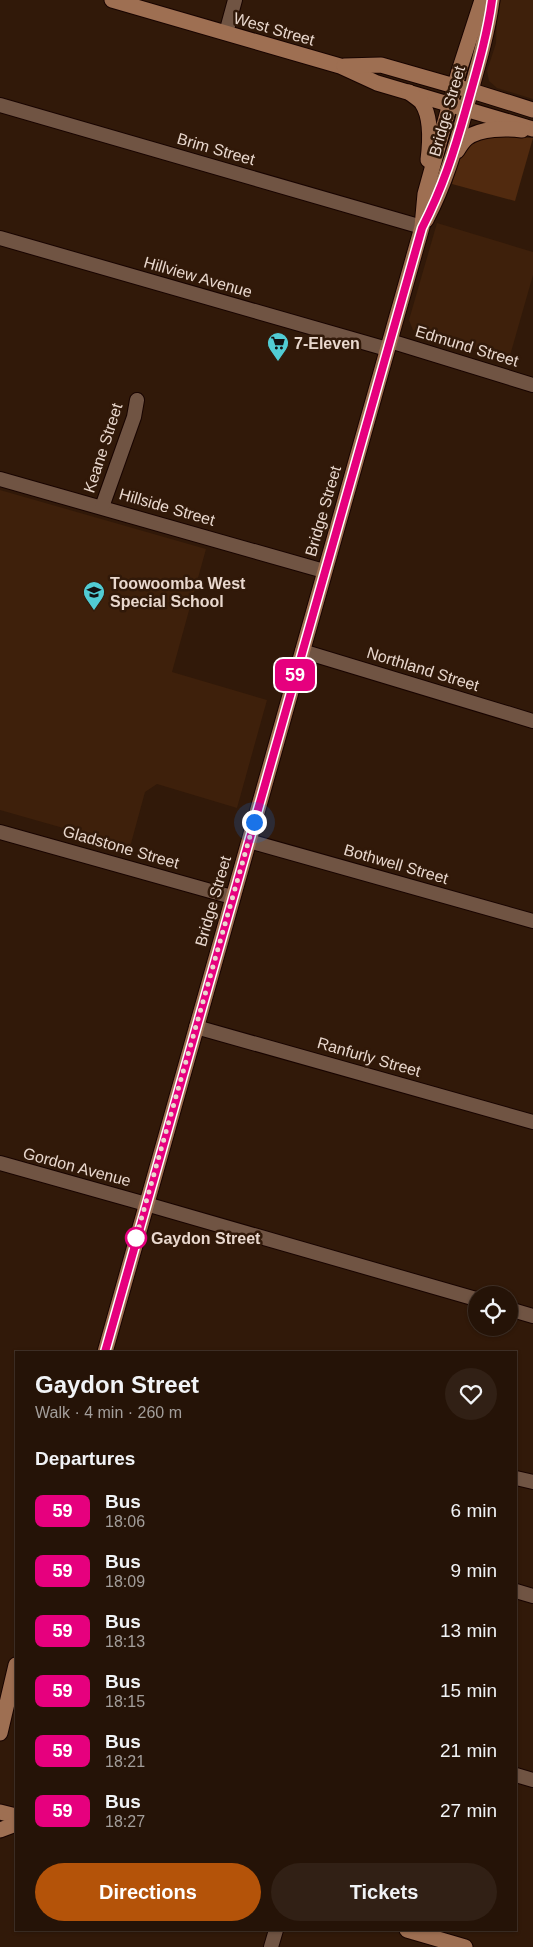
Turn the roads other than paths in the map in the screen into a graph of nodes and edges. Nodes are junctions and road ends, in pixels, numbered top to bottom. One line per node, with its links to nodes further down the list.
1 (112, 0): 5 (main road, West Street)
2 (235, 0): 5 (street)
3 (482, 0): 7 (main road, Bridge Street)
4 (492, 0): 8 (main road, Bridge Street)
5 (226, 33): 6 (main road, West Street)
6 (340, 66): 7 (main road, West Street); 9 (main road, West Street)
7 (455, 86): 8 (main road, West Street); 10 (main road, Bridge Street)
8 (472, 91): 12 (main road, Bridge Street); 13 (main road, West Street)
9 (409, 92): 10 (main road, West Street); 16 (main road)
10 (450, 104): 12 (main road, West Street); 16 (main road, Bridge Street)
11 (0, 105): 17 (street, Brim Street)
12 (466, 108): 14 (main road, West Street); 15 (main road, Bridge Street)
13 (533, 110)
14 (533, 130): 15 (main road)
15 (454, 155): 17 (main road, Bridge Street)
16 (425, 194): 17 (main road, Bridge Street)
17 (422, 228): 19 (main road, Bridge Street)
18 (0, 238): 19 (street, Hillview Avenue)
19 (388, 345): 20 (street, Edmund Street); 24 (main road, Bridge Street)
20 (533, 385)
21 (137, 400): 23 (street, Keane Street)
22 (0, 479): 23 (street, Hillside Street)
23 (102, 507): 24 (street, Hillside Street)
24 (324, 571): 25 (main road, Bridge Street)
25 (302, 651): 26 (street, Northland Street); 28 (main road, Bridge Street)
26 (533, 721)
27 (0, 832): 29 (street, Gladstone Street)
28 (249, 841): 29 (main road, Bridge Street); 30 (street, Bothwell Street)
29 (232, 897): 31 (main road, Bridge Street)
30 (533, 922)
31 (196, 1027): 32 (street, Ranfurly Street); 34 (main road, Bridge Street)
32 (533, 1122)
33 (0, 1164): 34 (street, Gordon Avenue)
34 (146, 1204): 35 (street); 38 (main road, Bridge Street)
35 (468, 1298)
36 (518, 1312): 37 (street)
37 (533, 1316)
38 (105, 1351)
39 (517, 1478): 40 (street)
40 (533, 1482)
41 (517, 1591): 42 (street)
42 (533, 1596)
43 (14, 1686): 44 (main road); 45 (main road)
44 (0, 1713)
45 (0, 1733)
46 (517, 1775): 47 (street)
47 (533, 1780)
48 (0, 1812): 49 (main road)
49 (15, 1816)
50 (15, 1824): 51 (main road)
51 (0, 1830)
52 (276, 1931): 54 (street)
53 (410, 1931): 55 (main road)
54 (271, 1947)
55 (465, 1947)

